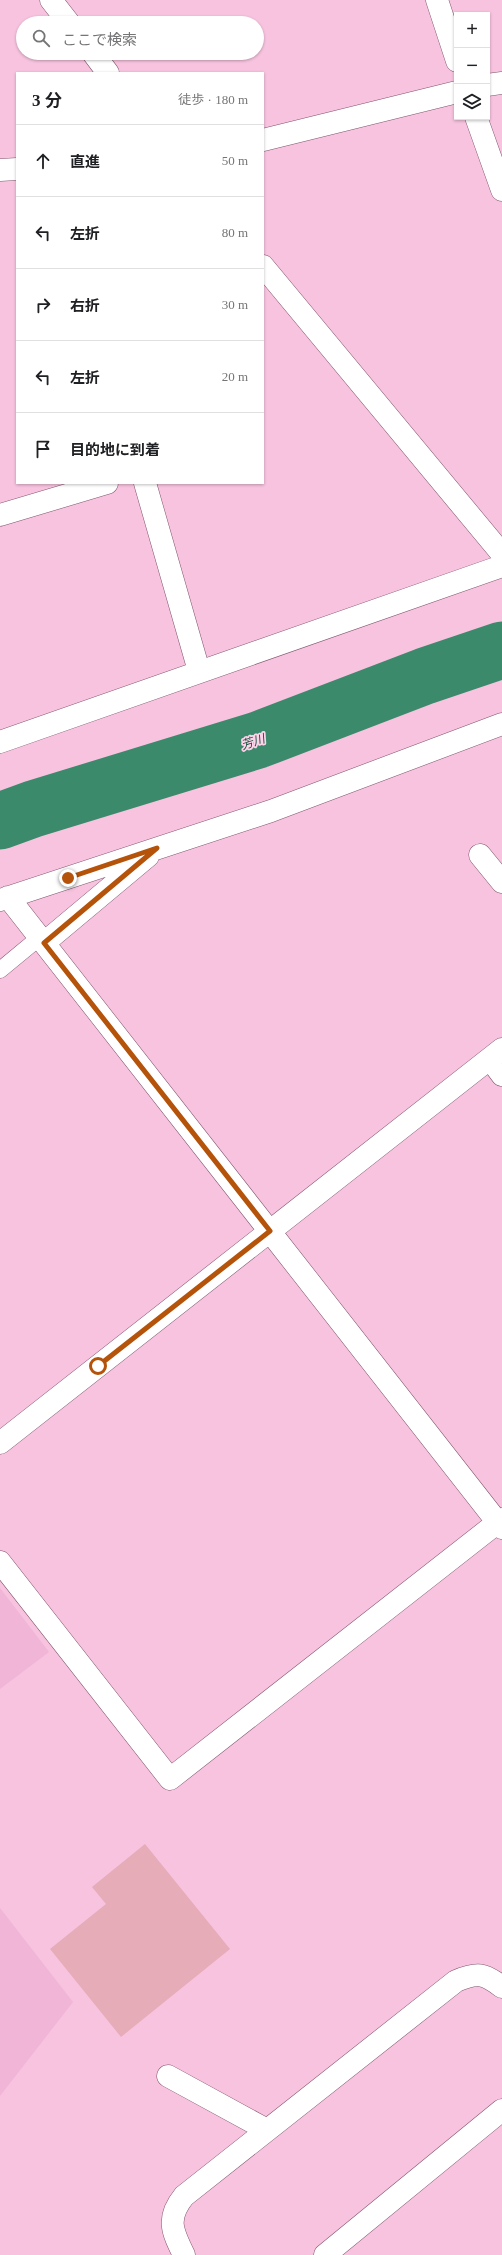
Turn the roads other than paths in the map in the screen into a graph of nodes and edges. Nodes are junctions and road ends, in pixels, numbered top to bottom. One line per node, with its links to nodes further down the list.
1 (52, 0): 3 (street)
2 (437, 0): 4 (street)
3 (64, 16)
4 (454, 52)
5 (98, 60): 6 (street)
6 (107, 72)
7 (502, 83): 8 (street)
8 (490, 85)
9 (454, 93): 11 (street)
10 (477, 120): 14 (street)
11 (264, 140)
12 (16, 169): 13 (street)
13 (0, 170)
14 (502, 190)
15 (264, 267): 19 (street)
16 (104, 484): 18 (street)
17 (145, 484): 21 (street)
18 (0, 516)
19 (502, 554)
20 (502, 566): 21 (street)
21 (199, 671): 23 (street)
22 (502, 724): 24 (street)
23 (0, 742)
24 (157, 848): 27 (street); 28 (street)
25 (480, 855): 26 (street)
26 (502, 882)
27 (4, 899): 28 (street)
28 (42, 940): 29 (lane); 31 (street)
29 (0, 970)
30 (498, 1061): 31 (street)
31 (270, 1231): 32 (street); 33 (street)
32 (0, 1443)
33 (500, 1523): 34 (street)
34 (0, 1562)
35 (502, 1986): 38 (street)
36 (168, 2076): 38 (street)
37 (502, 2110): 40 (street)
38 (267, 2130): 39 (street)
39 (184, 2255)
40 (326, 2255)

